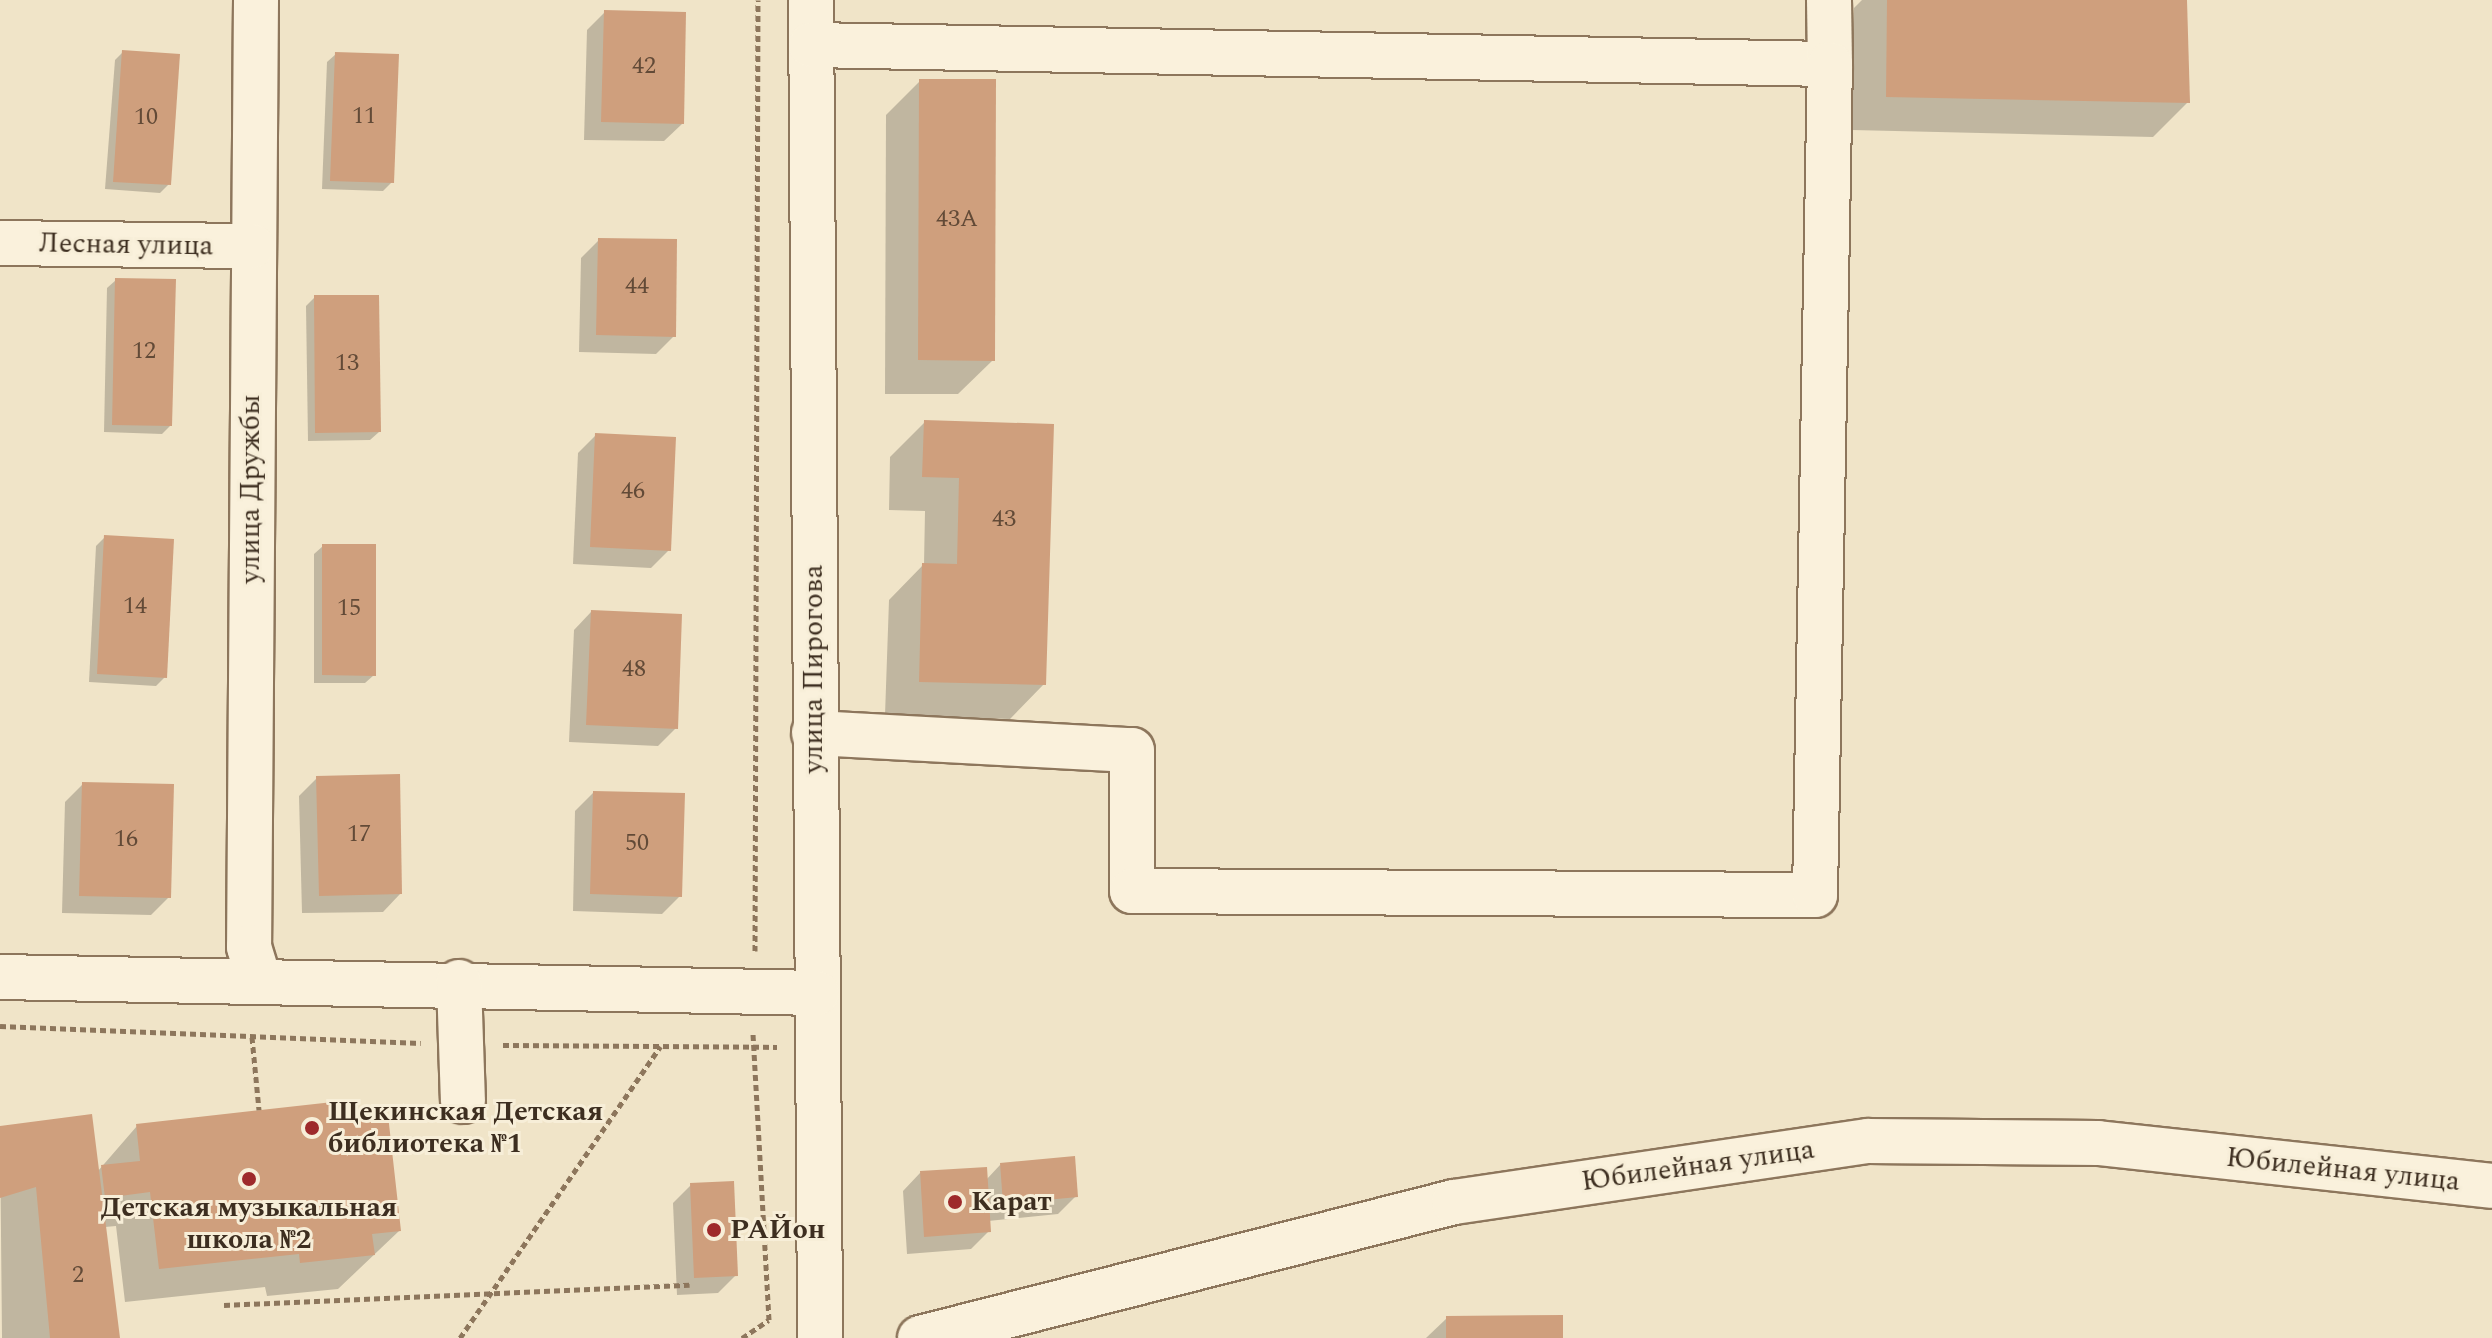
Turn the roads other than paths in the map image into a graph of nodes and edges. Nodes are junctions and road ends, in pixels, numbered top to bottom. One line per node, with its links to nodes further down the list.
1 (256, 0): 7 (street, улица Дружбы)
2 (811, 0): 4 (street, улица Пирогова)
3 (1829, 0): 5 (street)
4 (811, 45): 5 (street); 8 (street, улица Пирогова)
5 (1830, 64): 8 (street)
6 (0, 243): 7 (street, Лесная улица)
7 (252, 246): 10 (street, улица Дружбы)
8 (814, 733): 12 (street, улица Пирогова)
9 (0, 977): 10 (street)
10 (258, 977): 11 (street)
11 (459, 982): 12 (street); 13 (street)
12 (817, 993): 15 (street, улица Пирогова)
13 (463, 1101)
14 (2492, 1186): 16 (street, Юбилейная улица)
15 (820, 1338)
16 (920, 1338)

